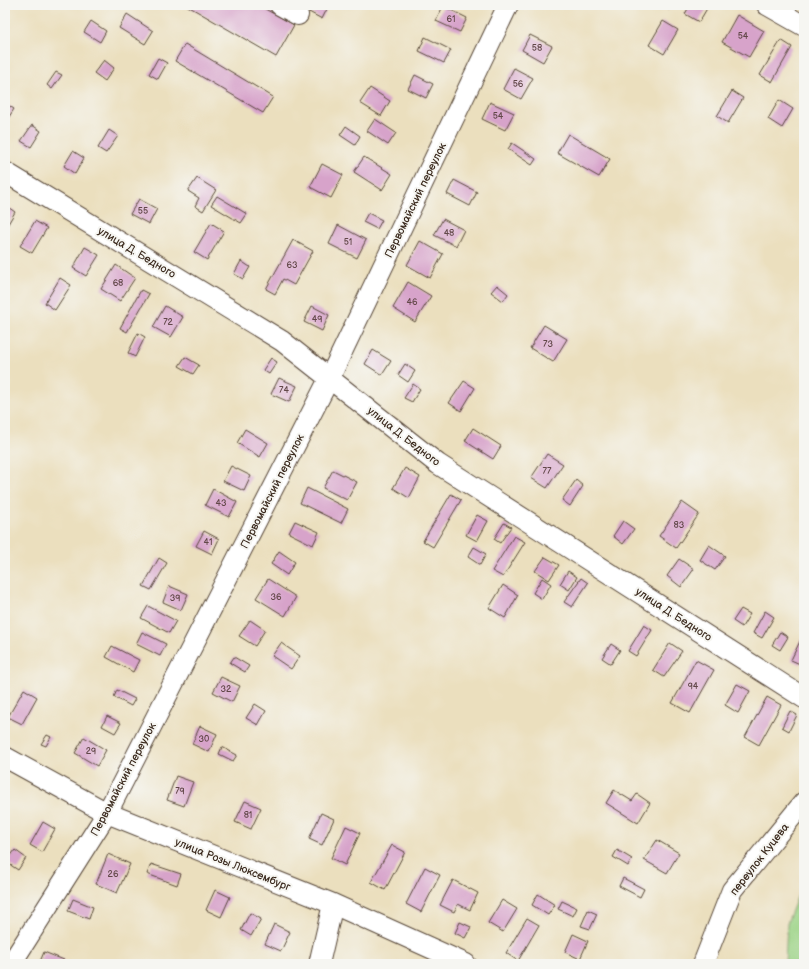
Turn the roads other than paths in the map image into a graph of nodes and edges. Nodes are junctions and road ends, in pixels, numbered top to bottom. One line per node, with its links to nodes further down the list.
1 (280, 5): 4 (street)
2 (508, 5): 7 (street, Первомайский переулок)
3 (767, 5): 5 (street)
4 (298, 15)
5 (804, 26)
6 (5, 172): 7 (street, улица Д. Бедного)
7 (330, 377): 8 (street, улица Д. Бедного); 11 (street, Первомайский переулок)
8 (804, 698)
9 (5, 757): 11 (street, улица Розы Люксембург)
10 (804, 802): 16 (street, переулок Куцева)
11 (108, 814): 12 (street, улица Розы Люксембург); 13 (street, Первомайский переулок)
12 (333, 904): 14 (street); 15 (street, улица Розы Люксембург)
13 (11, 964)
14 (319, 964)
15 (466, 964)
16 (703, 964)

